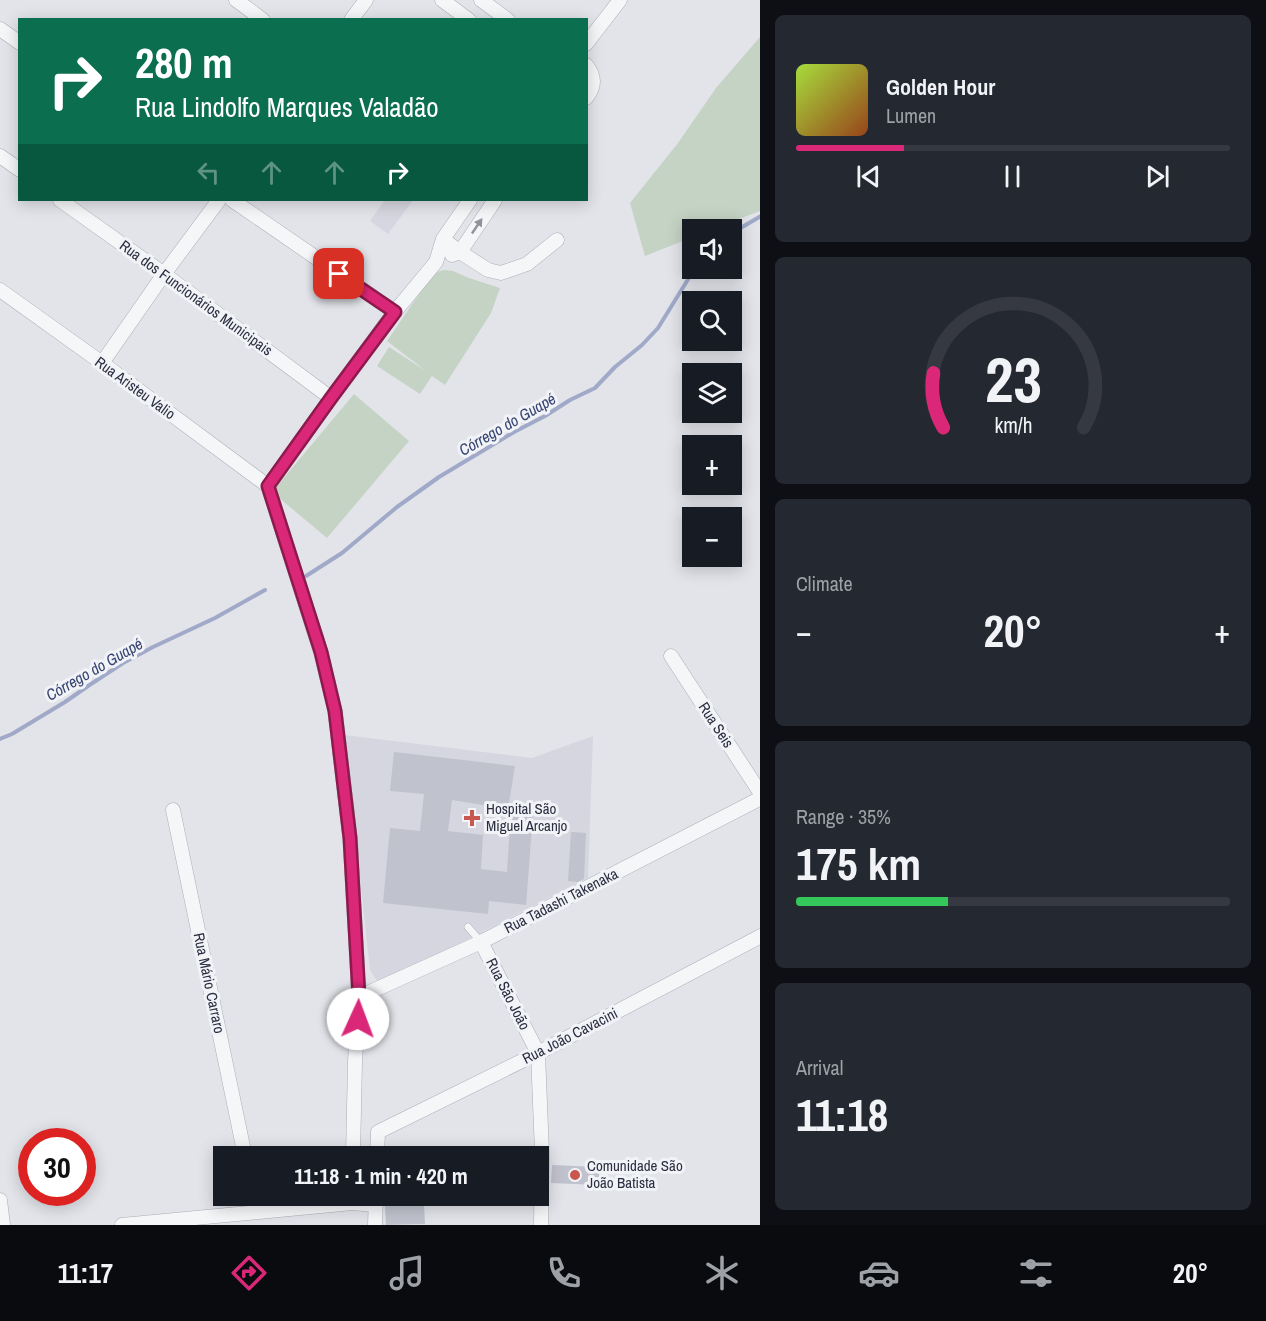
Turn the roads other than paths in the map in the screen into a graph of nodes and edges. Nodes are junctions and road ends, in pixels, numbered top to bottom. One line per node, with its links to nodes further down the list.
1 (236, 0): 6 (street)
2 (366, 0): 7 (street)
3 (442, 0): 8 (street)
4 (481, 0): 9 (street)
5 (620, 0): 11 (street)
6 (260, 18)
7 (352, 18)
8 (466, 18)
9 (505, 18)
10 (0, 29): 12 (street)
11 (588, 41)
12 (18, 42)
13 (588, 68): 14 (street)
14 (588, 95)
15 (0, 156): 16 (street)
16 (18, 169)
17 (61, 201): 26 (street, Rua dos Funcionários Municipais)
18 (218, 201): 26 (street)
19 (233, 201): 28 (street)
20 (469, 201): 22 (street)
21 (494, 201): 24 (street, one-way to 21)
22 (443, 239): 24 (street); 25 (street)
23 (558, 240): 24 (street)
24 (460, 252): 25 (street)
25 (436, 262): 28 (street)
26 (164, 274): 29 (street); 30 (street, Rua dos Funcionários Municipais)
27 (0, 290): 29 (street, Rua Aristeu Valio)
28 (395, 312): 30 (street)
29 (102, 363): 31 (street, Rua Aristeu Valio)
30 (331, 398): 31 (street)
31 (268, 486): 38 (street)
32 (671, 656): 33 (street, Rua Seis)
33 (760, 796): 37 (street, Rua Tadashi Takenaka)
34 (172, 810): 42 (street, Rua Mário Carraro)
35 (468, 927): 37 (lane)
36 (760, 936): 39 (street, Rua João Cavacini)
37 (481, 942): 38 (street, Rua Tadashi Takenaka); 39 (street, Rua São João)
38 (359, 997): 40 (street)
39 (538, 1053): 41 (street, Rua João Cavacini); 53 (street, Rua São João)
40 (355, 1124): 41 (street); 43 (street)
41 (378, 1132): 44 (street)
42 (244, 1146)
43 (354, 1146)
44 (377, 1146)
45 (0, 1200): 50 (street)
46 (256, 1206): 49 (street)
47 (301, 1206): 49 (street)
48 (376, 1206): 52 (street)
49 (257, 1212): 51 (street)
50 (3, 1225)
51 (130, 1225)
52 (375, 1225)
53 (541, 1225)

